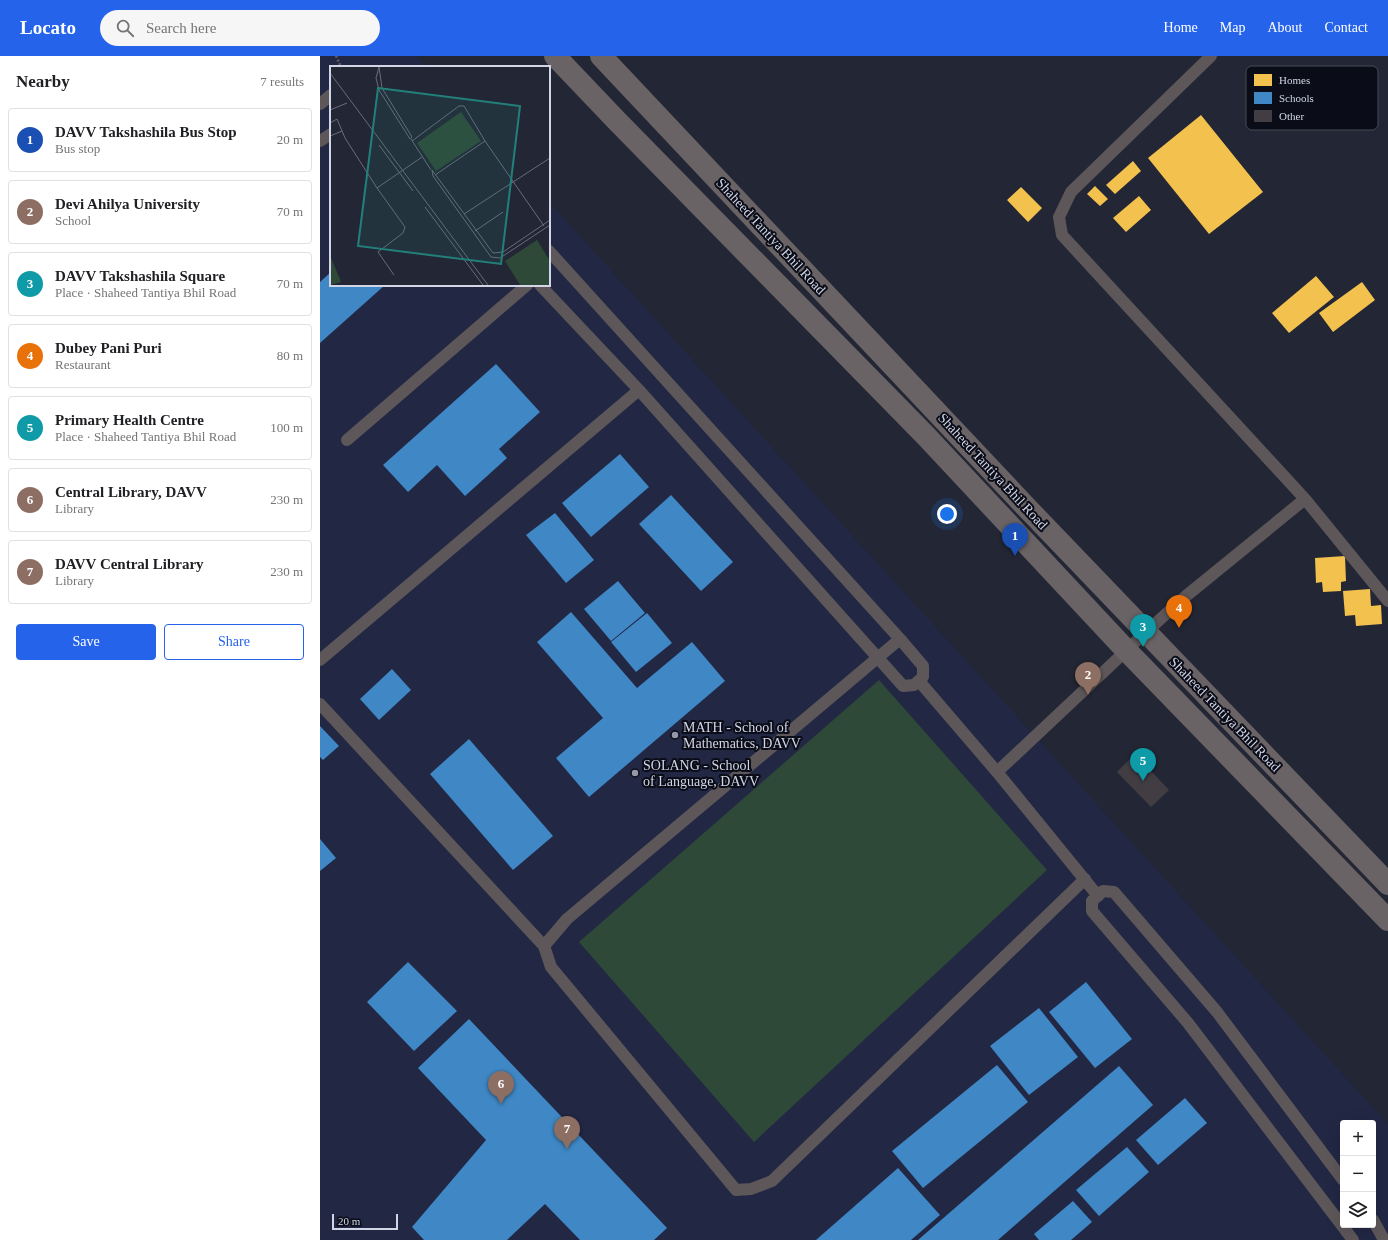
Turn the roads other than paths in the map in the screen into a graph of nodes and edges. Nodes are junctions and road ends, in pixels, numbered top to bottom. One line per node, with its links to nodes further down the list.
1 (555, 56): 17 (main road)
2 (601, 56): 15 (main road, Shaheed Tantiya Bhil Road)
3 (1211, 56): 13 (lane)
4 (330, 96): 5 (lane)
5 (320, 104)
6 (330, 135): 7 (lane)
7 (320, 141)
8 (551, 258): 16 (lane)
9 (526, 286): 12 (lane)
10 (541, 286): 11 (lane)
11 (639, 390): 18 (lane); 19 (lane)
12 (348, 440)
13 (1306, 499): 14 (lane); 15 (lane)
14 (1388, 602)
15 (1146, 632): 17 (lane); 24 (main road, Shaheed Tantiya Bhil Road)
16 (900, 639): 18 (lane); 20 (lane)
17 (1126, 650): 22 (lane); 26 (main road)
18 (878, 658): 20 (lane); 27 (lane)
19 (320, 660)
20 (919, 681): 22 (lane)
21 (320, 704): 27 (lane)
22 (997, 772): 23 (lane)
23 (1085, 879): 25 (lane); 27 (lane)
24 (1388, 884)
25 (1098, 896): 28 (lane); 30 (lane)
26 (1388, 920)
27 (544, 946)
28 (1340, 1176)
29 (1376, 1225): 31 (lane)
30 (1353, 1240)
31 (1384, 1240)

